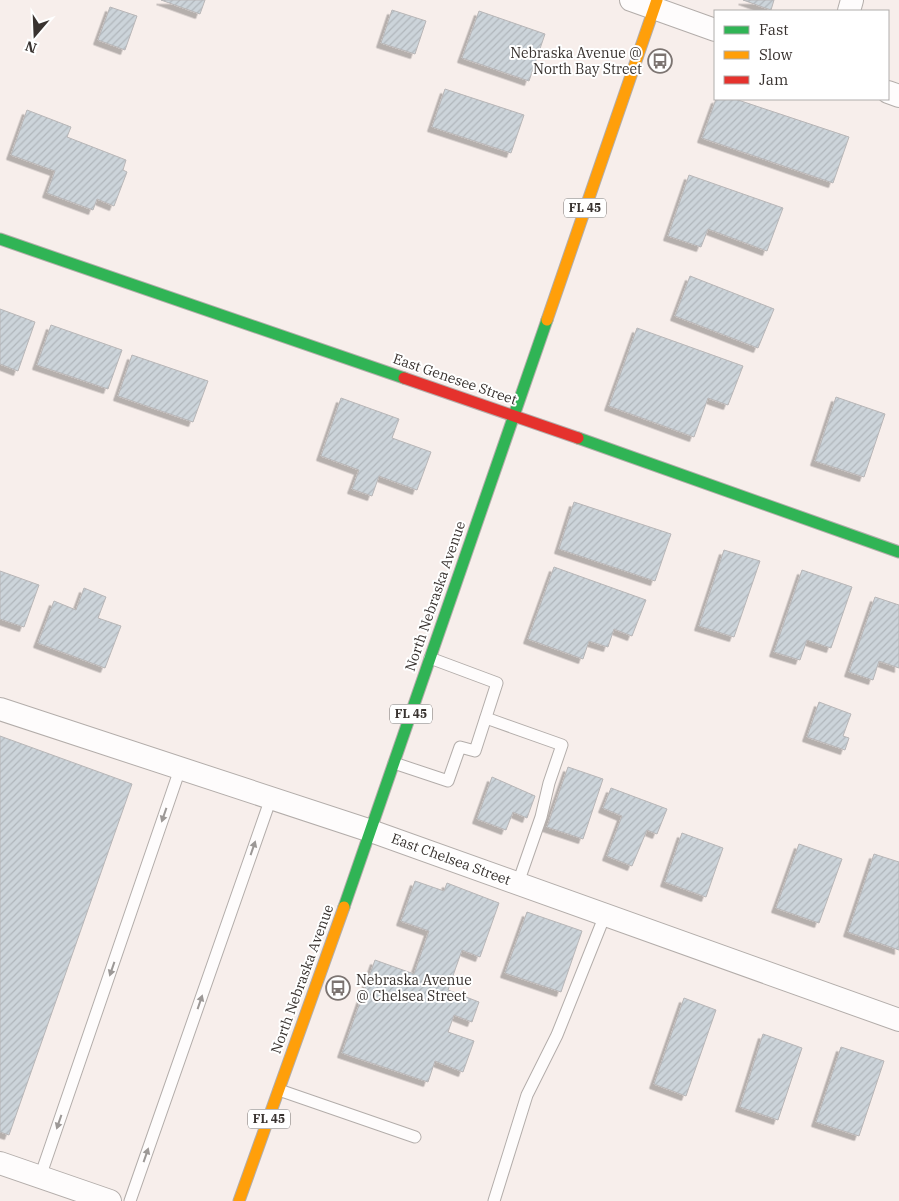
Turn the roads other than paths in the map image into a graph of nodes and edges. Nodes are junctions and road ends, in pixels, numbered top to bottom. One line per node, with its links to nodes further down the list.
1 (631, 0): 2 (street)
2 (655, 4): 3 (street); 5 (main road, North Nebraska Avenue / FL 45)
3 (714, 30)
4 (0, 239): 5 (main road, East Genesee Street)
5 (513, 415): 6 (main road, East Genesee Street); 7 (main road, North Nebraska Avenue / FL 45)
6 (899, 552)
7 (430, 658): 9 (lane); 10 (main road, North Nebraska Avenue / FL 45)
8 (0, 709): 11 (street, East Chelsea Street)
9 (486, 718): 10 (lane); 14 (lane)
10 (394, 764): 13 (main road, North Nebraska Avenue / FL 45)
11 (180, 769): 12 (street, East Chelsea Street); 20 (lane, one-way to 20)
12 (271, 798): 13 (street, East Chelsea Street); 22 (lane, one-way to 12)
13 (371, 831): 14 (street, East Chelsea Street); 17 (main road, North Nebraska Avenue / FL 45)
14 (518, 883): 15 (street, East Chelsea Street)
15 (605, 915): 16 (street, East Chelsea Street); 24 (lane)
16 (899, 1020)
17 (279, 1090): 18 (lane); 23 (main road, North Nebraska Avenue / FL 45)
18 (415, 1137)
19 (0, 1163): 20 (street)
20 (40, 1177): 21 (street)
21 (110, 1201)
22 (130, 1201)
23 (239, 1201)
24 (494, 1201)

